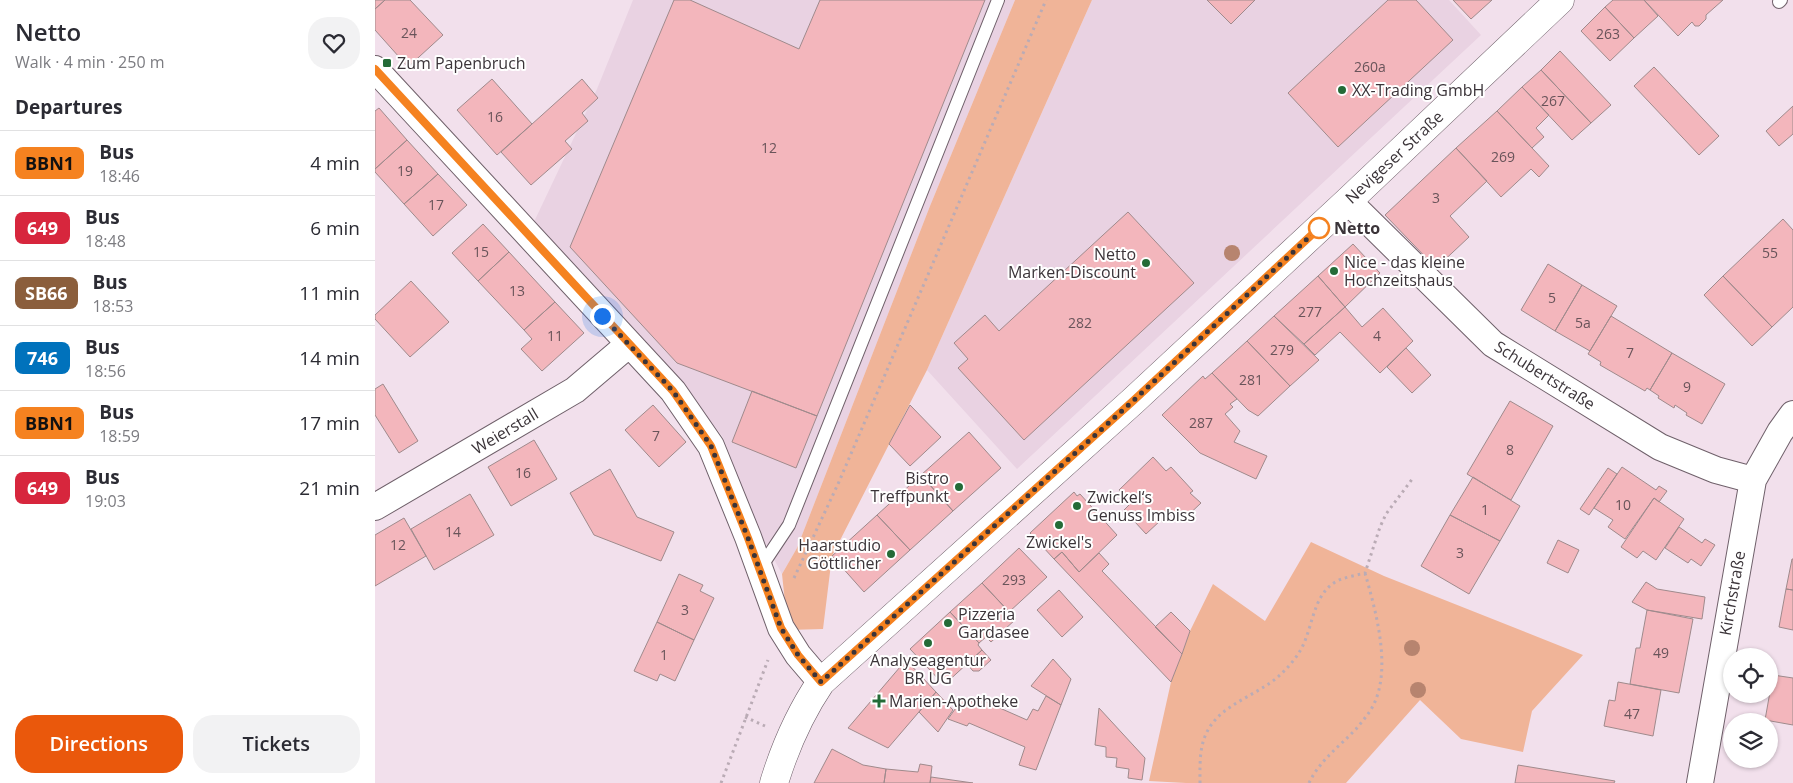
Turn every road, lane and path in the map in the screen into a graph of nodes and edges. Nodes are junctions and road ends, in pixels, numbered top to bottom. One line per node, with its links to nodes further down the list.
1 (998, 0): 11 (lane)
2 (1046, 0): 13 (path)
3 (1560, 0): 5 (main road, Nevigeser Straße)
4 (375, 69): 6 (street)
5 (1347, 202): 9 (street, Schubertstraße); 15 (main road, Nevigeser Straße)
6 (628, 344): 10 (street, Weierstall); 11 (street)
7 (1789, 429): 9 (street, Kirchstraße)
8 (1413, 478): 12 (path)
9 (1753, 480): 20 (street, Kirchstraße)
10 (375, 507)
11 (759, 570): 14 (street)
12 (1365, 573): 18 (path); 19 (path)
13 (790, 586)
14 (781, 628): 15 (street); 16 (path)
15 (821, 682): 17 (main road, Nevigeser Straße)
16 (721, 783)
17 (774, 783)
18 (1200, 783)
19 (1309, 783)
20 (1700, 783)

